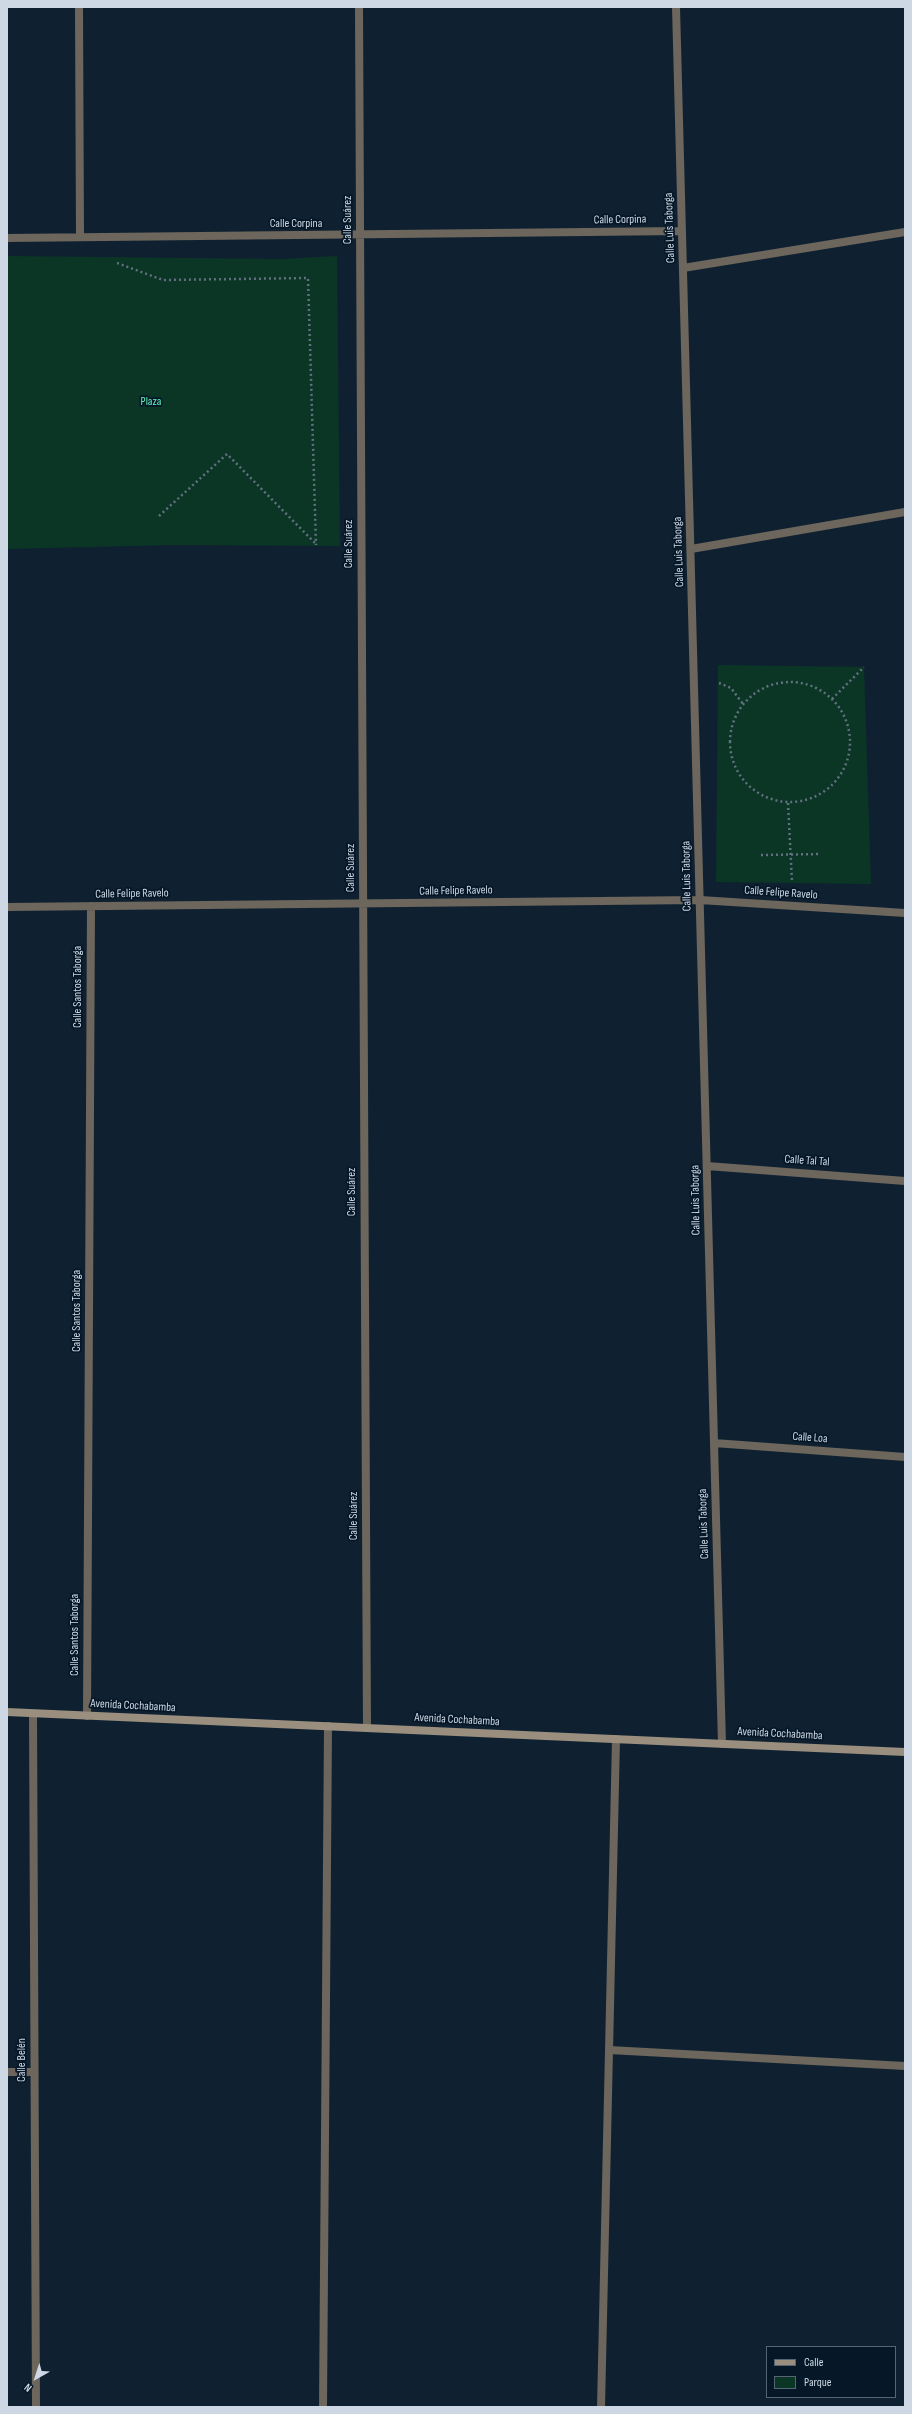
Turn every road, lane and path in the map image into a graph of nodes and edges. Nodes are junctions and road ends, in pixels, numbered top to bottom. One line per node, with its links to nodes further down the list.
1 (79, 7): 7 (street)
2 (359, 7): 6 (street, Calle Suárez)
3 (676, 7): 4 (street, Calle Luis Taborga)
4 (682, 231): 6 (street, Calle Corpina); 10 (street, Calle Luis Taborga)
5 (905, 232): 10 (street)
6 (360, 236): 7 (street, Calle Corpina); 23 (street, Calle Suárez)
7 (80, 237): 8 (street, Calle Corpina)
8 (7, 238)
9 (111, 262): 12 (path)
10 (683, 268): 13 (street, Calle Luis Taborga)
11 (905, 512): 13 (street)
12 (159, 516)
13 (691, 549): 15 (street, Calle Luis Taborga)
14 (864, 667): 16 (path)
15 (694, 683): 17 (path); 22 (street, Calle Luis Taborga)
16 (832, 698): 17 (path); 18 (path)
17 (743, 704): 18 (path)
18 (788, 803): 21 (path)
19 (821, 854): 21 (path)
20 (761, 855): 21 (path)
21 (791, 855): 25 (path)
22 (700, 900): 23 (street, Calle Felipe Ravelo); 25 (street, Calle Felipe Ravelo); 28 (street, Calle Luis Taborga)
23 (363, 904): 24 (street, Calle Felipe Ravelo); 36 (street, Calle Suárez)
24 (91, 906): 26 (street, Calle Felipe Ravelo); 34 (street, Calle Santos Taborga)
25 (793, 906): 27 (street, Calle Felipe Ravelo)
26 (7, 907)
27 (905, 913)
28 (707, 1166): 29 (street, Calle Tal Tal); 30 (street, Calle Luis Taborga)
29 (905, 1181)
30 (714, 1443): 31 (street, Calle Loa); 38 (street, Calle Luis Taborga)
31 (905, 1457)
32 (7, 1712): 33 (main road, Avenida Cochabamba)
33 (33, 1714): 34 (main road, Avenida Cochabamba); 43 (street, Calle Belén)
34 (87, 1716): 35 (main road, Avenida Cochabamba)
35 (328, 1726): 36 (main road, Avenida Cochabamba); 45 (street)
36 (367, 1728): 37 (main road, Avenida Cochabamba)
37 (616, 1739): 38 (main road, Avenida Cochabamba); 40 (street)
38 (722, 1744): 39 (main road, Avenida Cochabamba)
39 (905, 1752)
40 (609, 2050): 41 (street); 46 (street)
41 (905, 2066)
42 (7, 2072): 43 (street)
43 (34, 2072): 44 (street, Calle Belén)
44 (36, 2407)
45 (323, 2407)
46 (601, 2407)

